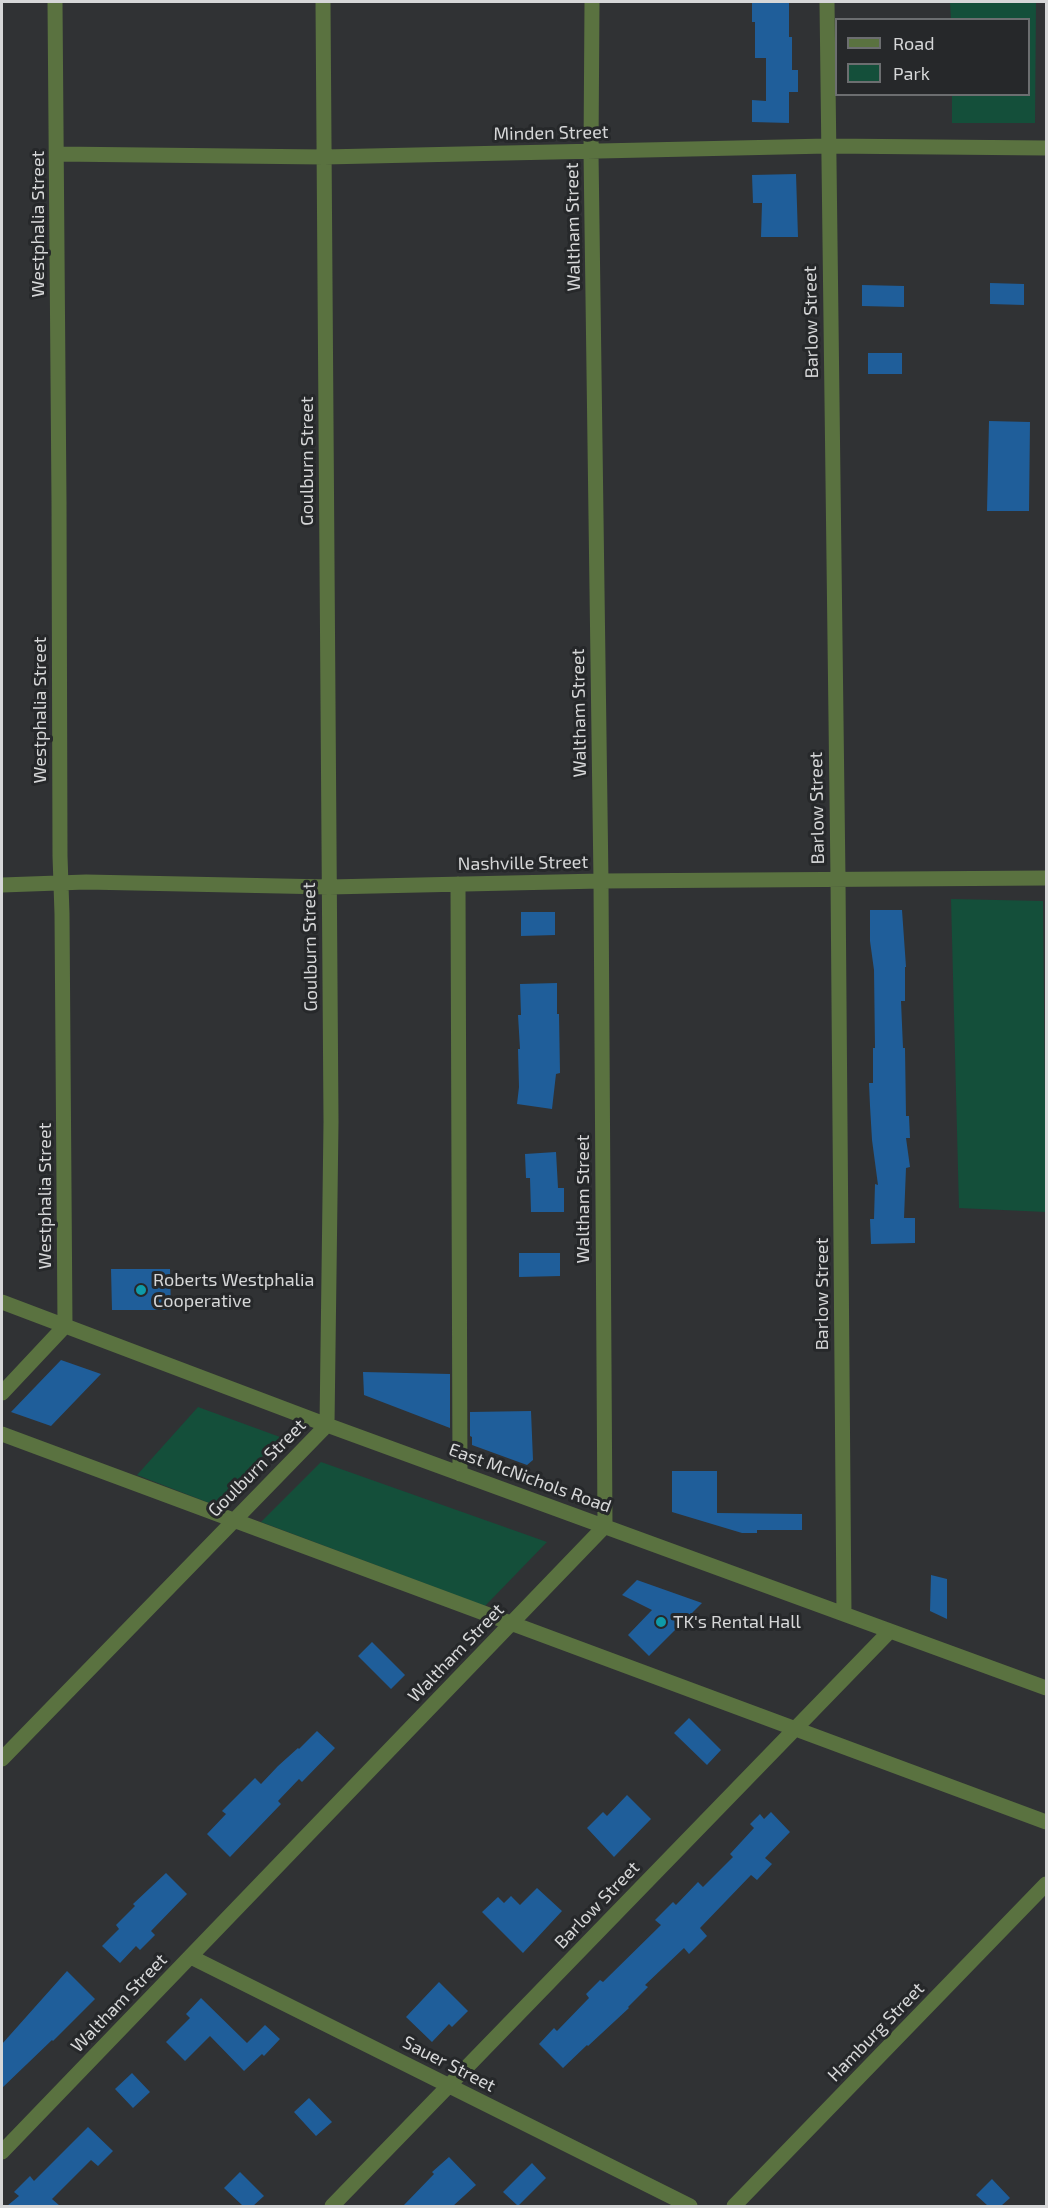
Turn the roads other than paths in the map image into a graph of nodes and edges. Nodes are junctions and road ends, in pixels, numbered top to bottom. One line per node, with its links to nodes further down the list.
1 (55, 2): 8 (street, Westphalia Street)
2 (323, 2): 9 (street, Goulburn Street)
3 (592, 2): 7 (street, Waltham Street)
4 (827, 2): 5 (street, Barlow Street)
5 (828, 146): 6 (street, Minden Street); 7 (street, Minden Street); 11 (street, Barlow Street)
6 (1047, 148)
7 (591, 152): 9 (street, Minden Street); 12 (street, Waltham Street)
8 (57, 154): 9 (street, Minden Street); 13 (street, Westphalia Street)
9 (324, 158): 16 (street, Goulburn Street)
10 (1047, 878): 11 (street, Nashville Street)
11 (838, 879): 12 (street, Nashville Street); 25 (street, Barlow Street)
12 (601, 881): 14 (street, Nashville Street); 24 (street, Waltham Street)
13 (61, 884): 15 (street, Nashville Street); 16 (street, Nashville Street); 18 (street, Westphalia Street)
14 (458, 884): 16 (street, Nashville Street); 22 (street)
15 (2, 885)
16 (329, 887): 20 (street, Goulburn Street)
17 (2, 1302): 18 (street, East McNichols Road)
18 (65, 1326): 19 (street); 20 (street, East McNichols Road)
19 (2, 1393)
20 (327, 1425): 22 (street, East McNichols Road); 23 (street, Goulburn Street)
21 (2, 1434): 23 (street)
22 (460, 1474): 24 (street, East McNichols Road)
23 (232, 1520): 26 (street); 30 (street, Goulburn Street)
24 (605, 1526): 25 (street, East McNichols Road); 26 (street, Waltham Street)
25 (844, 1614): 27 (street, East McNichols Road)
26 (511, 1624): 29 (street); 33 (street, Waltham Street)
27 (890, 1630): 28 (street, East McNichols Road); 29 (street, Barlow Street)
28 (1047, 1688)
29 (795, 1728): 31 (street); 34 (street, Barlow Street)
30 (2, 1759)
31 (1047, 1822)
32 (1047, 1884): 38 (street, Hamburg Street)
33 (191, 1957): 34 (street, Sauer Street); 35 (street, Waltham Street)
34 (449, 2085): 36 (street, Barlow Street); 37 (street, Sauer Street)
35 (2, 2152)
36 (332, 2206)
37 (690, 2206)
38 (734, 2206)

